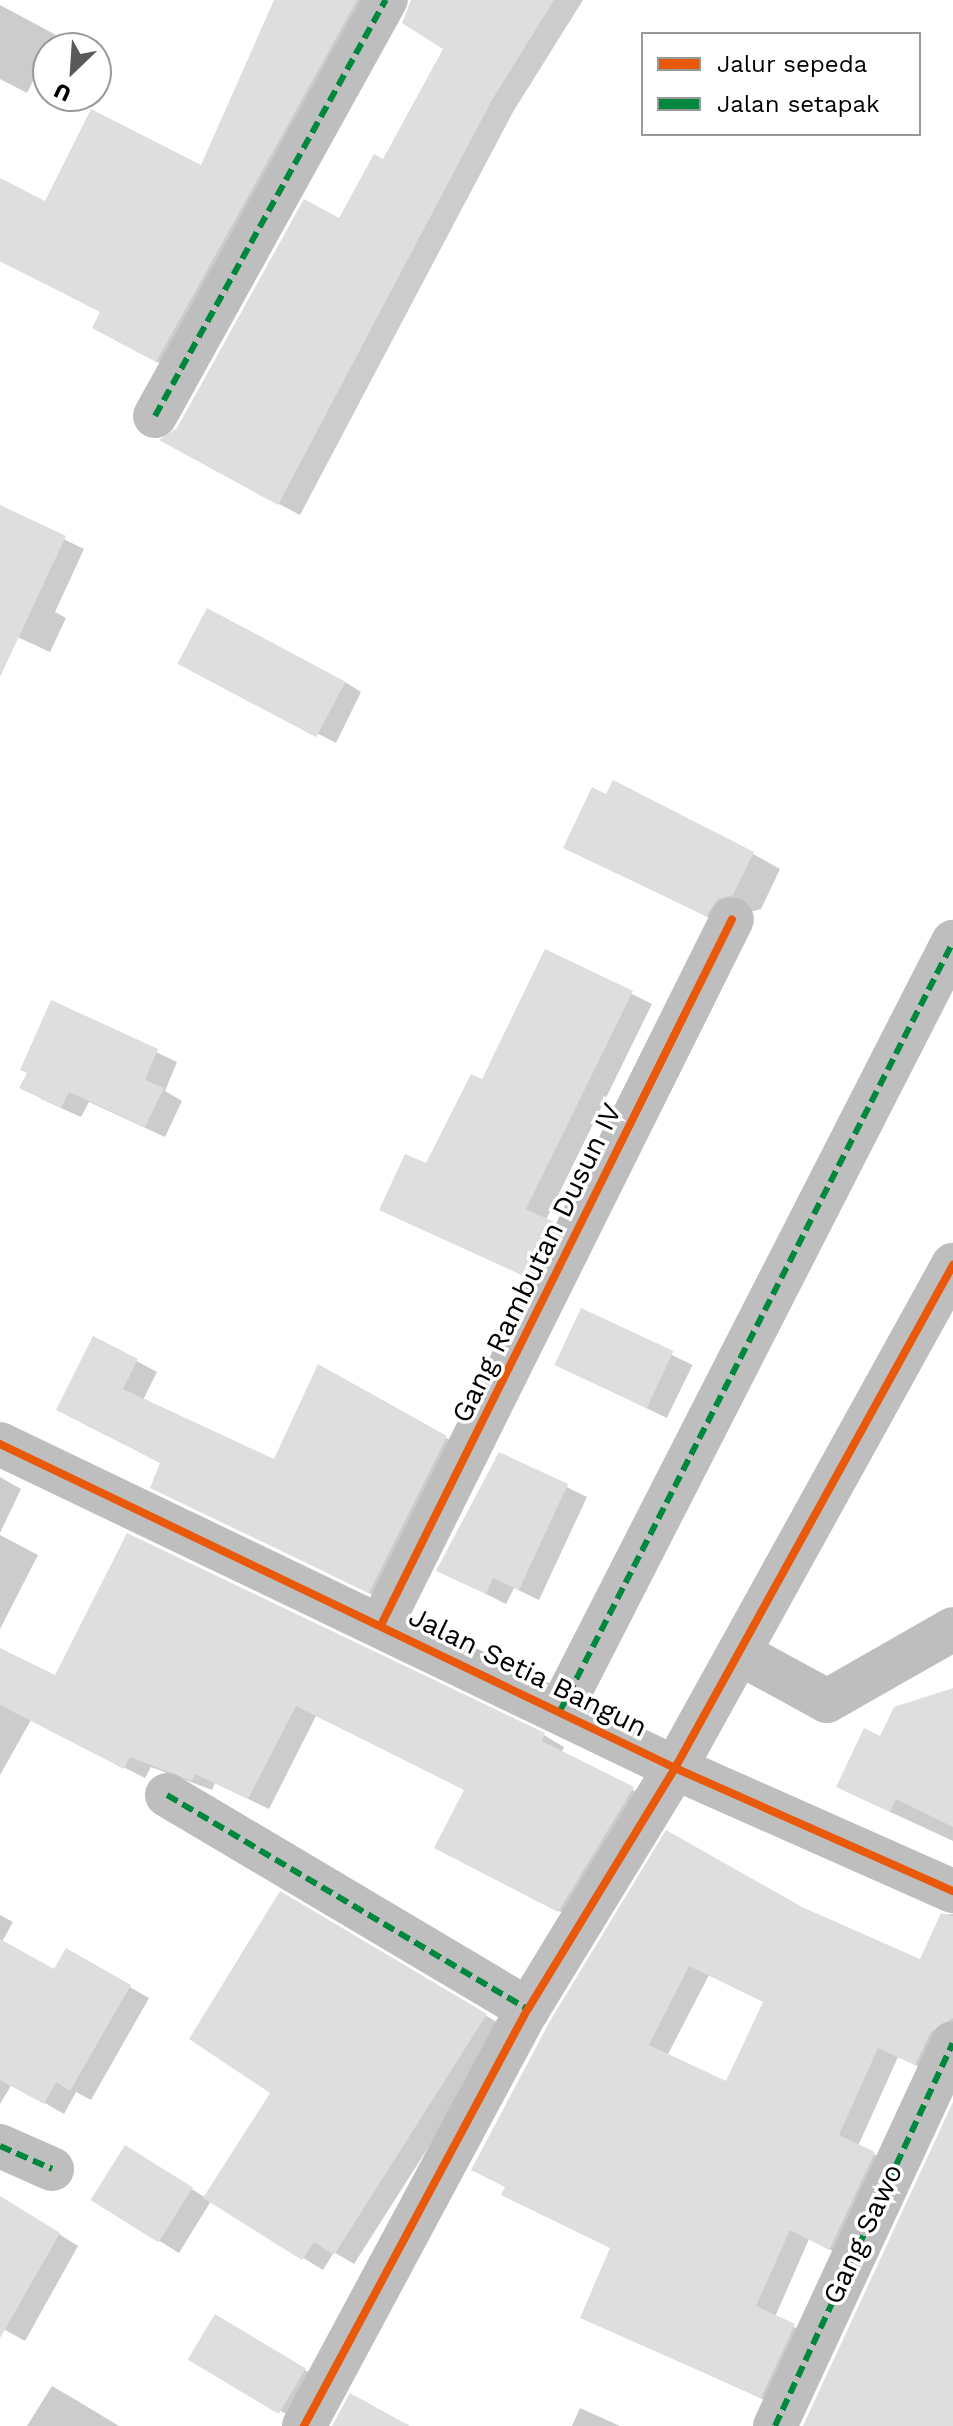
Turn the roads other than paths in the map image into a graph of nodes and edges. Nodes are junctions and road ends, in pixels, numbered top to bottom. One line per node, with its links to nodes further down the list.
1 (386, 0): 2 (street)
2 (155, 416)
3 (732, 919): 7 (street, Gang Rambutan Dusun IV)
4 (953, 942): 10 (street)
5 (953, 1265): 9 (street)
6 (0, 1444): 7 (street, Jalan Setia Bangun)
7 (381, 1625): 10 (street, Jalan Setia Bangun)
8 (953, 1629): 9 (street)
9 (739, 1653): 11 (street)
10 (560, 1711): 11 (street, Jalan Setia Bangun)
11 (675, 1768): 13 (street, Jalan Setia Bangun); 14 (street)
12 (167, 1795): 14 (street)
13 (953, 1891)
14 (528, 2009): 18 (street)
15 (953, 2043): 19 (street, Gang Sawo)
16 (0, 2146): 17 (street)
17 (52, 2169)
18 (304, 2426)
19 (775, 2426)

